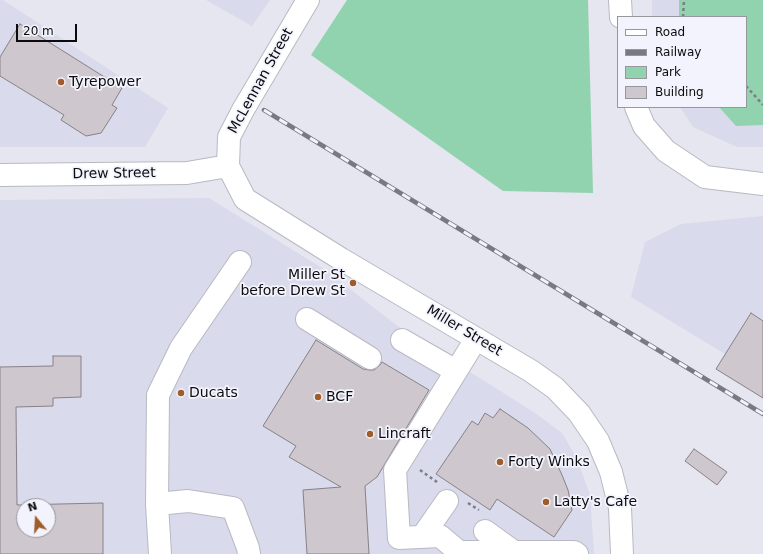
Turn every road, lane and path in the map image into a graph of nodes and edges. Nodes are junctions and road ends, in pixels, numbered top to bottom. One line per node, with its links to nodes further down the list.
1 (308, 0): 9 (street, McLennan Street)
2 (620, 0): 4 (street)
3 (684, 0): 5 (path)
4 (621, 16)
5 (683, 16)
6 (747, 87): 7 (path)
7 (763, 105)
8 (636, 108): 11 (street)
9 (228, 166): 10 (street, Drew Street); 14 (street, Miller Street)
10 (0, 175)
11 (763, 184)
12 (240, 262): 21 (street)
13 (307, 319): 16 (street)
14 (476, 339): 17 (street); 28 (street, Miller Street)
15 (402, 340): 17 (street)
16 (370, 358)
17 (456, 371): 23 (street)
18 (426, 474): 19 (path)
19 (432, 479)
20 (447, 501): 23 (street)
21 (157, 504): 25 (street); 26 (street)
22 (485, 531): 24 (street)
23 (422, 537): 24 (street)
24 (514, 552): 27 (street)
25 (160, 554)
26 (249, 554)
27 (577, 554)
28 (622, 554)

